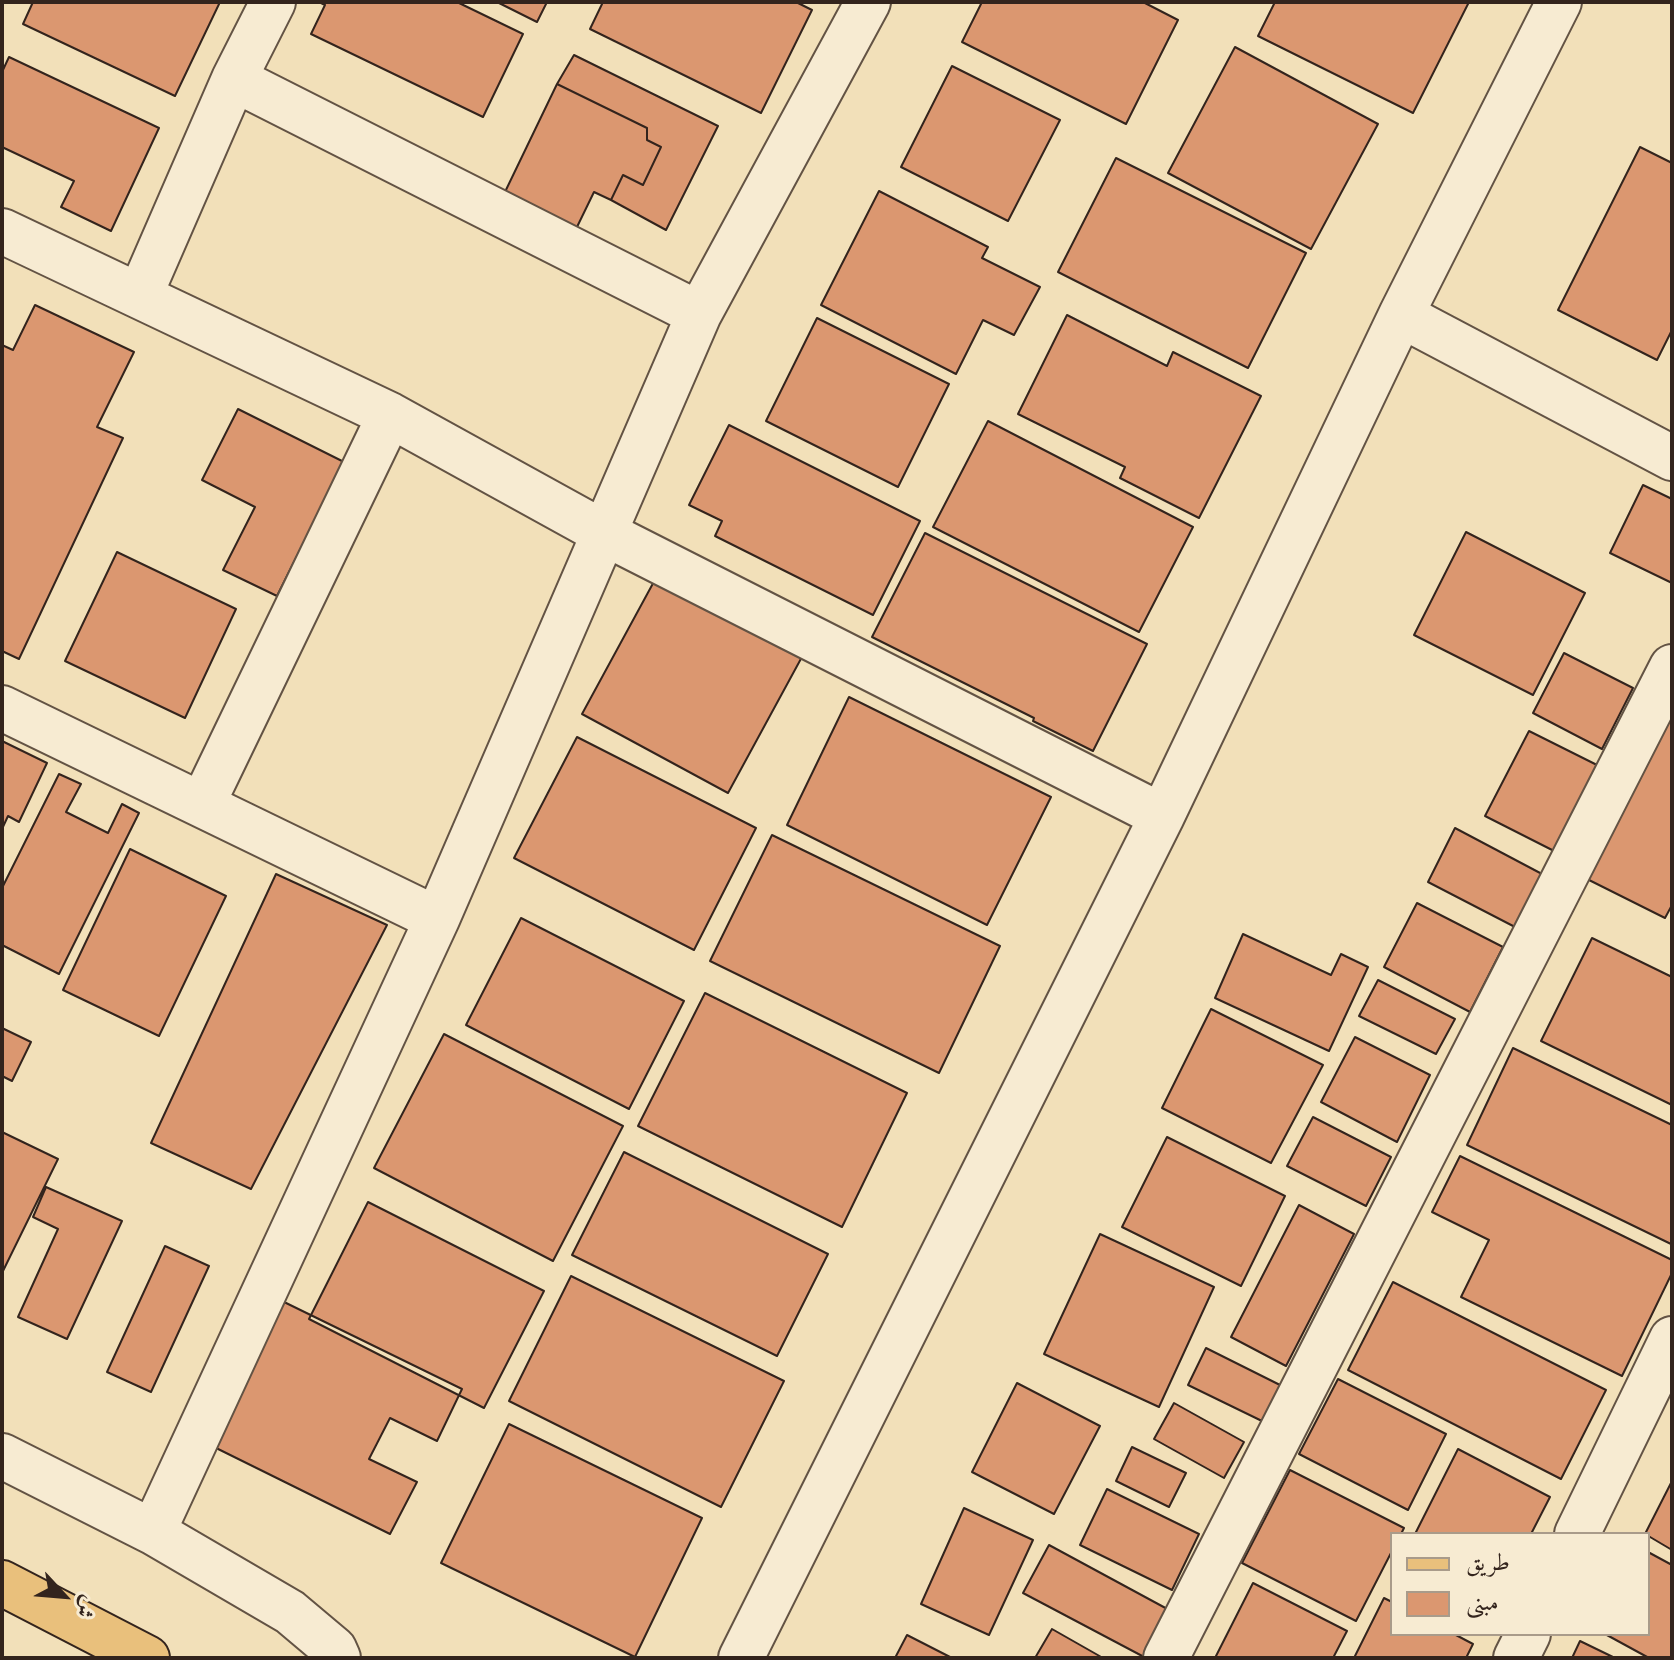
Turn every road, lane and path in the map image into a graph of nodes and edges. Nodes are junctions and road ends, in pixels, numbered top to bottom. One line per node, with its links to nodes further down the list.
1 (273, 2): 4 (street)
2 (868, 2): 7 (street)
3 (1542, 8): 8 (street)
4 (234, 79): 6 (street); 7 (street)
5 (2, 231): 6 (street)
6 (140, 295): 9 (street)
7 (699, 314): 11 (street)
8 (1401, 315): 10 (street); 15 (street)
9 (390, 415): 11 (street); 14 (street)
10 (1672, 458)
11 (604, 533): 15 (street); 16 (street)
12 (1672, 667): 26 (street)
13 (2, 708): 14 (street)
14 (202, 805): 16 (street)
15 (1162, 816): 25 (street)
16 (437, 919): 19 (street)
17 (1672, 1339): 20 (street)
18 (2, 1456): 19 (street)
19 (153, 1532): 24 (street)
20 (1578, 1532)
21 (2, 1583): 23 (main road)
22 (1527, 1636): 27 (street)
23 (147, 1658)
24 (338, 1658)
25 (741, 1658)
26 (1166, 1658)
27 (1516, 1658)

